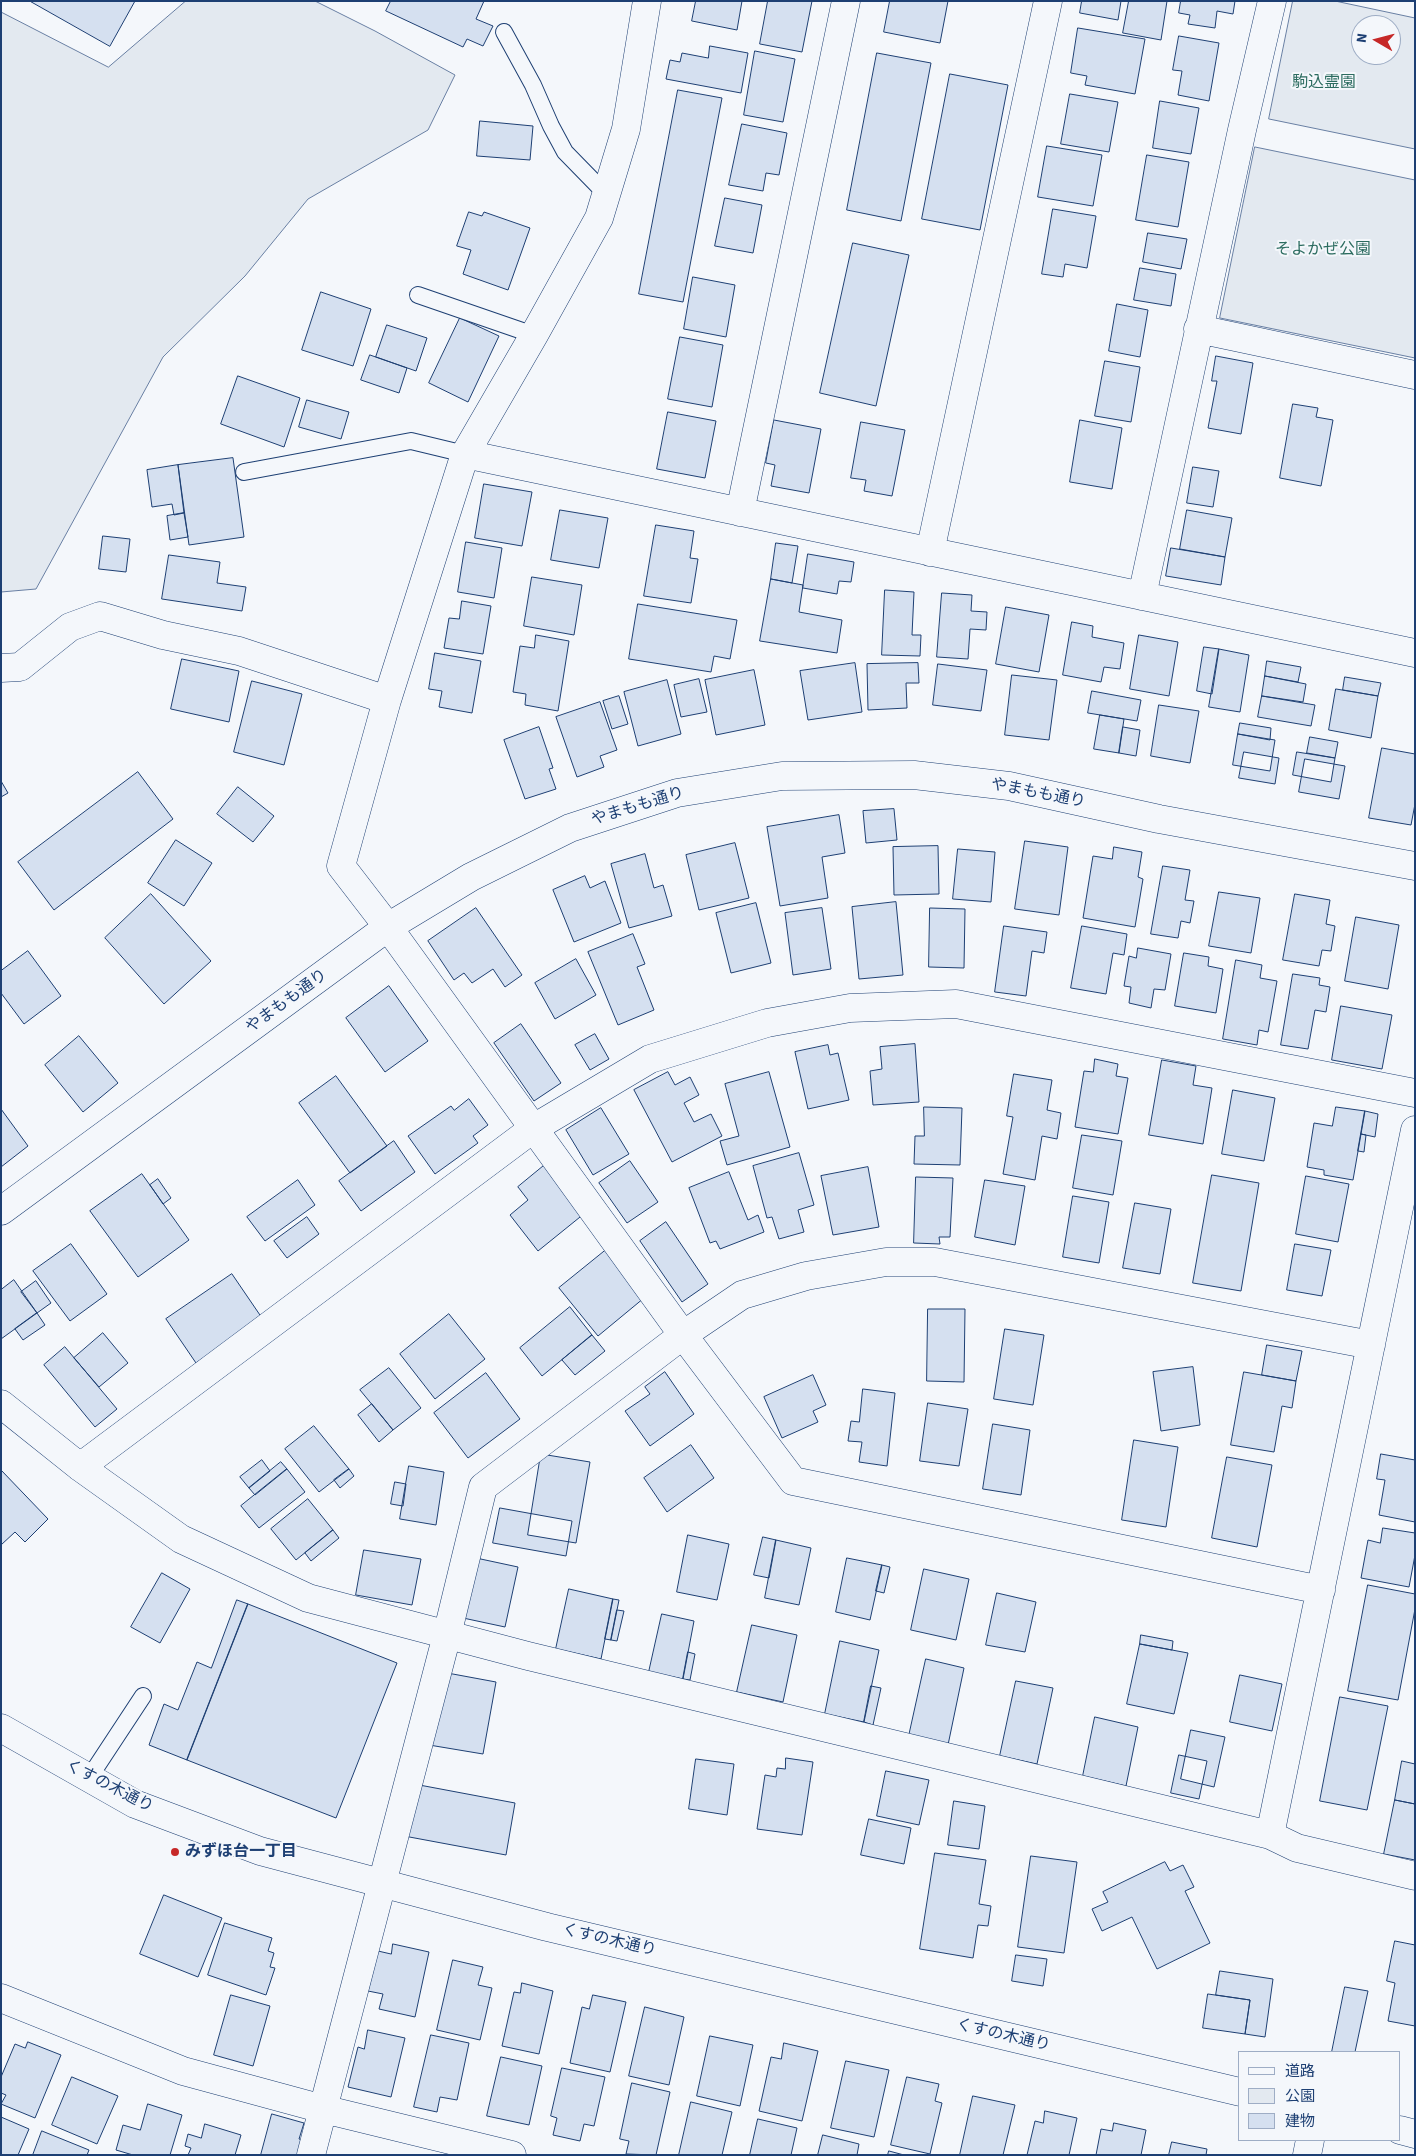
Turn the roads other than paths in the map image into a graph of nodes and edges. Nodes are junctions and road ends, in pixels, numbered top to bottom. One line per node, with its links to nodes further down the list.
1 (647, 1): 6 (street)
2 (846, 1): 13 (street)
3 (1048, 1): 14 (street)
4 (1272, 1): 8 (street)
5 (504, 32): 6 (lane)
6 (606, 194): 9 (street)
7 (418, 295): 9 (lane)
8 (1198, 329): 10 (street); 15 (street)
9 (534, 335): 11 (street)
10 (1415, 374)
11 (465, 454): 12 (lane); 13 (street); 18 (street)
12 (244, 472)
13 (740, 512): 14 (street)
14 (930, 552): 15 (street)
15 (1142, 596): 16 (street)
16 (1415, 653)
17 (1, 668): 18 (street)
18 (387, 700): 20 (street)
19 (1415, 866): 20 (street, やまもも通り)
20 (388, 927): 22 (street); 24 (street, やまもも通り)
21 (1415, 1093): 22 (street)
22 (534, 1128): 25 (street); 28 (street)
23 (1415, 1130): 26 (street)
24 (1, 1211)
25 (683, 1335): 26 (street); 29 (street); 30 (street)
26 (1371, 1345): 29 (street)
27 (1, 1404): 28 (street)
28 (80, 1467): 30 (street)
29 (1321, 1590): 34 (street)
30 (447, 1635): 34 (street); 36 (street)
31 (144, 1696): 33 (lane)
32 (1, 1728): 33 (street, くすの木通り)
33 (89, 1778): 36 (street, くすの木通り)
34 (1270, 1835): 35 (street)
35 (1415, 1876)
36 (381, 1883): 38 (street, くすの木通り); 39 (street)
37 (1, 1998): 39 (street)
38 (1238, 2092)
39 (323, 2109): 43 (street); 44 (street)
40 (1401, 2130): 41 (street)
41 (1415, 2134)
42 (1310, 2141): 45 (street)
43 (311, 2155)
44 (512, 2155)
45 (1307, 2155)

